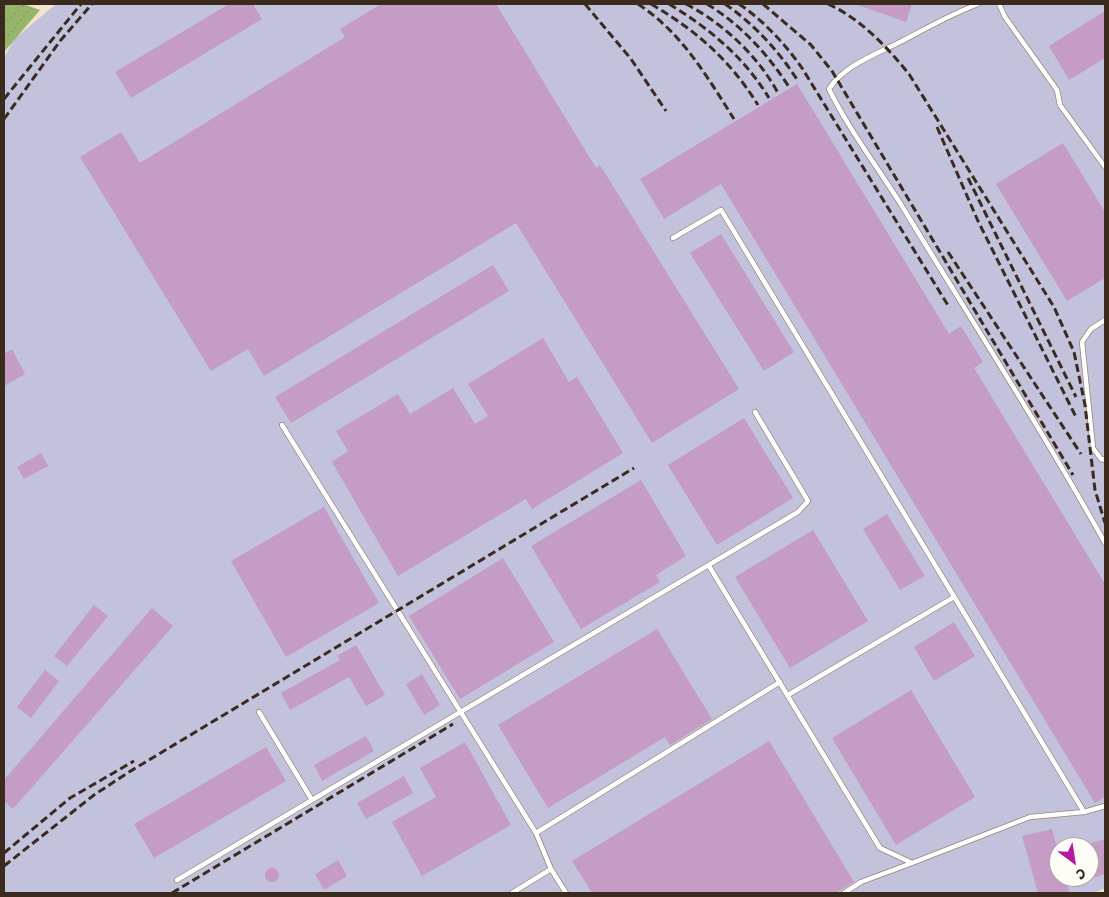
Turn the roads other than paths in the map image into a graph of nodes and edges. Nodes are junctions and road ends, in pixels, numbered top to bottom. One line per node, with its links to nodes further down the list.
1 (978, 4): 9 (lane)
2 (999, 4): 3 (lane)
3 (1105, 168)
4 (674, 238): 11 (lane)
5 (1105, 320): 8 (lane)
6 (755, 412): 10 (lane)
7 (282, 425): 15 (lane)
8 (1105, 460)
9 (1105, 543)
10 (709, 566): 12 (lane); 15 (lane)
11 (954, 597): 13 (lane); 18 (lane)
12 (780, 682): 13 (lane); 19 (lane)
13 (788, 695): 20 (lane)
14 (259, 712): 16 (lane)
15 (460, 712): 16 (lane); 19 (lane)
16 (312, 800): 22 (lane)
17 (1105, 806): 18 (lane)
18 (1084, 812): 20 (lane)
19 (536, 833): 21 (lane)
20 (912, 863): 25 (lane)
21 (551, 869): 23 (lane); 24 (lane)
22 (177, 880)
23 (512, 893)
24 (566, 893)
25 (844, 893)

